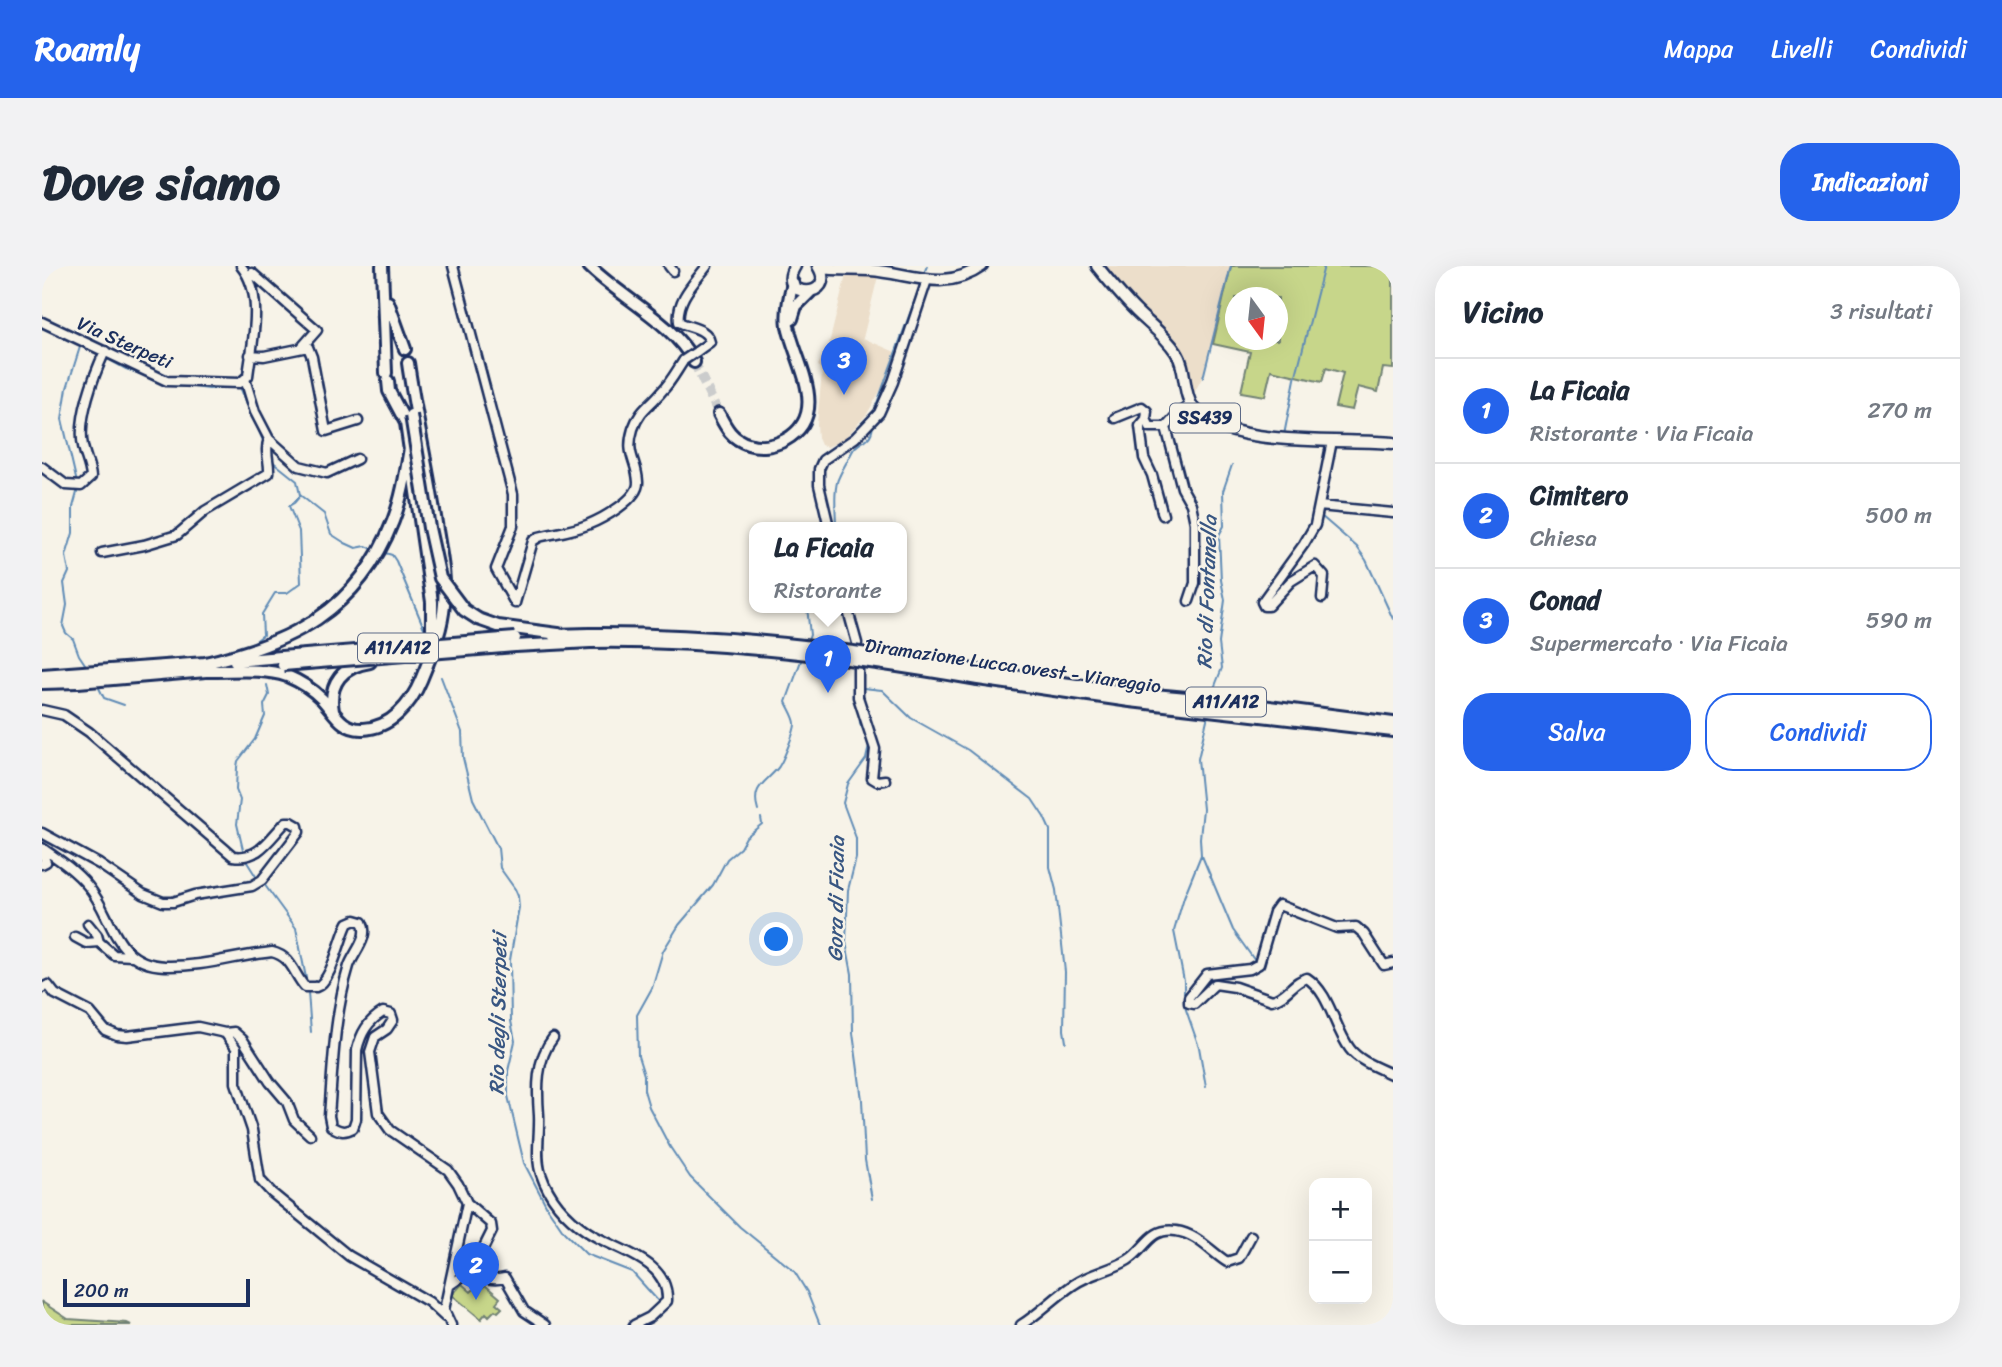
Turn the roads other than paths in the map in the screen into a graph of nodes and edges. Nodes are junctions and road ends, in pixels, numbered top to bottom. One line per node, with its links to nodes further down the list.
1 (242, 266): 21 (street)
2 (382, 266): 14 (highway)
3 (453, 266): 22 (street)
4 (589, 266): 22 (highway)
5 (707, 266): 22 (street)
6 (982, 266): 12 (main road)
7 (1097, 266): 26 (main road, SS439)
8 (819, 267): 9 (main road); 13 (main road)
9 (851, 269): 12 (main road); 13 (main road)
10 (793, 272): 15 (main road); 17 (highway)
11 (252, 273): 18 (street)
12 (927, 279): 41 (street)
13 (820, 284): 15 (main road)
14 (383, 289): 19 (highway); 37 (highway)
15 (810, 292): 17 (highway)
16 (42, 322): 20 (street, Via Sterpeti)
17 (792, 336): 27 (highway)
18 (302, 347): 21 (street); 30 (street)
19 (405, 349)
20 (103, 354): 24 (street, Via Sterpeti); 36 (street)
21 (250, 355): 24 (street)
22 (692, 358)
23 (408, 363): 25 (highway)
24 (245, 379): 32 (street)
25 (413, 400): 46 (highway, bridge); 55 (highway)
26 (1190, 405): 31 (street); 33 (main road, SS439)
27 (719, 414)
28 (1115, 418): 29 (street)
29 (1146, 419): 31 (street); 40 (street)
30 (358, 421)
31 (1166, 427): 44 (street)
32 (269, 439): 35 (street); 42 (street)
33 (1332, 442): 34 (main road, SS439); 38 (street)
34 (1393, 443)
35 (357, 459)
36 (42, 467)
37 (410, 468): 52 (highway); 55 (highway)
38 (1319, 506): 39 (street); 43 (street)
39 (1393, 513)
40 (1163, 515)
41 (828, 522)
42 (102, 553)
43 (1322, 598)
44 (1189, 601)
45 (849, 613): 49 (street)
46 (558, 634): 47 (highway, Diramazione Lucca ovest - Viareggio / A11/A12); 48 (highway, Diramazione Lucca ovest - Viareggio / A11/A12)
47 (590, 638): 48 (highway, Diramazione Lucca ovest - Viareggio / A11/A12); 58 (highway, Diramazione Lucca ovest - Viareggio / A11/A12, bridge)
48 (515, 642): 50 (highway, Diramazione Lucca ovest - Viareggio / A11/A12, bridge); 51 (highway, Diramazione Lucca ovest - Viareggio / A11/A12, bridge)
49 (857, 643)
50 (404, 656): 51 (highway, Diramazione Lucca ovest - Viareggio / A11/A12, bridge); 60 (highway)
51 (282, 661): 52 (highway, Diramazione Lucca ovest - Viareggio / A11/A12)
52 (201, 667): 54 (highway, Diramazione Lucca ovest - Viareggio / A11/A12); 60 (highway)
53 (858, 668): 63 (street)
54 (123, 674): 56 (highway, Diramazione Lucca ovest - Viareggio / A11/A12); 57 (highway, Diramazione Lucca ovest - Viareggio / A11/A12)
55 (423, 674): 60 (highway)
56 (42, 675)
57 (42, 683)
58 (1131, 697): 61 (highway, Diramazione Lucca ovest - Viareggio / A11/A12); 62 (highway, Diramazione Lucca ovest - Viareggio / A11/A12)
59 (42, 710): 64 (street)
60 (333, 713)
61 (1393, 723)
62 (1393, 731)
63 (885, 780)
64 (42, 833)
65 (42, 851): 66 (street); 70 (street)
66 (42, 864)
67 (88, 924): 69 (street)
68 (75, 937): 69 (street)
69 (99, 942): 70 (street)
70 (133, 956): 77 (street)
71 (1393, 963): 75 (street)
72 (42, 988): 73 (street)
73 (225, 1033): 76 (street); 82 (street)
74 (553, 1038): 84 (street)
75 (1393, 1075)
76 (310, 1135)
77 (467, 1203): 79 (street); 80 (street)
78 (1251, 1236): 85 (street)
79 (473, 1269): 80 (street); 83 (street)
80 (450, 1285): 82 (street)
81 (426, 1307): 82 (street)
82 (449, 1322)
83 (545, 1325)
84 (634, 1325)
85 (1021, 1325)

